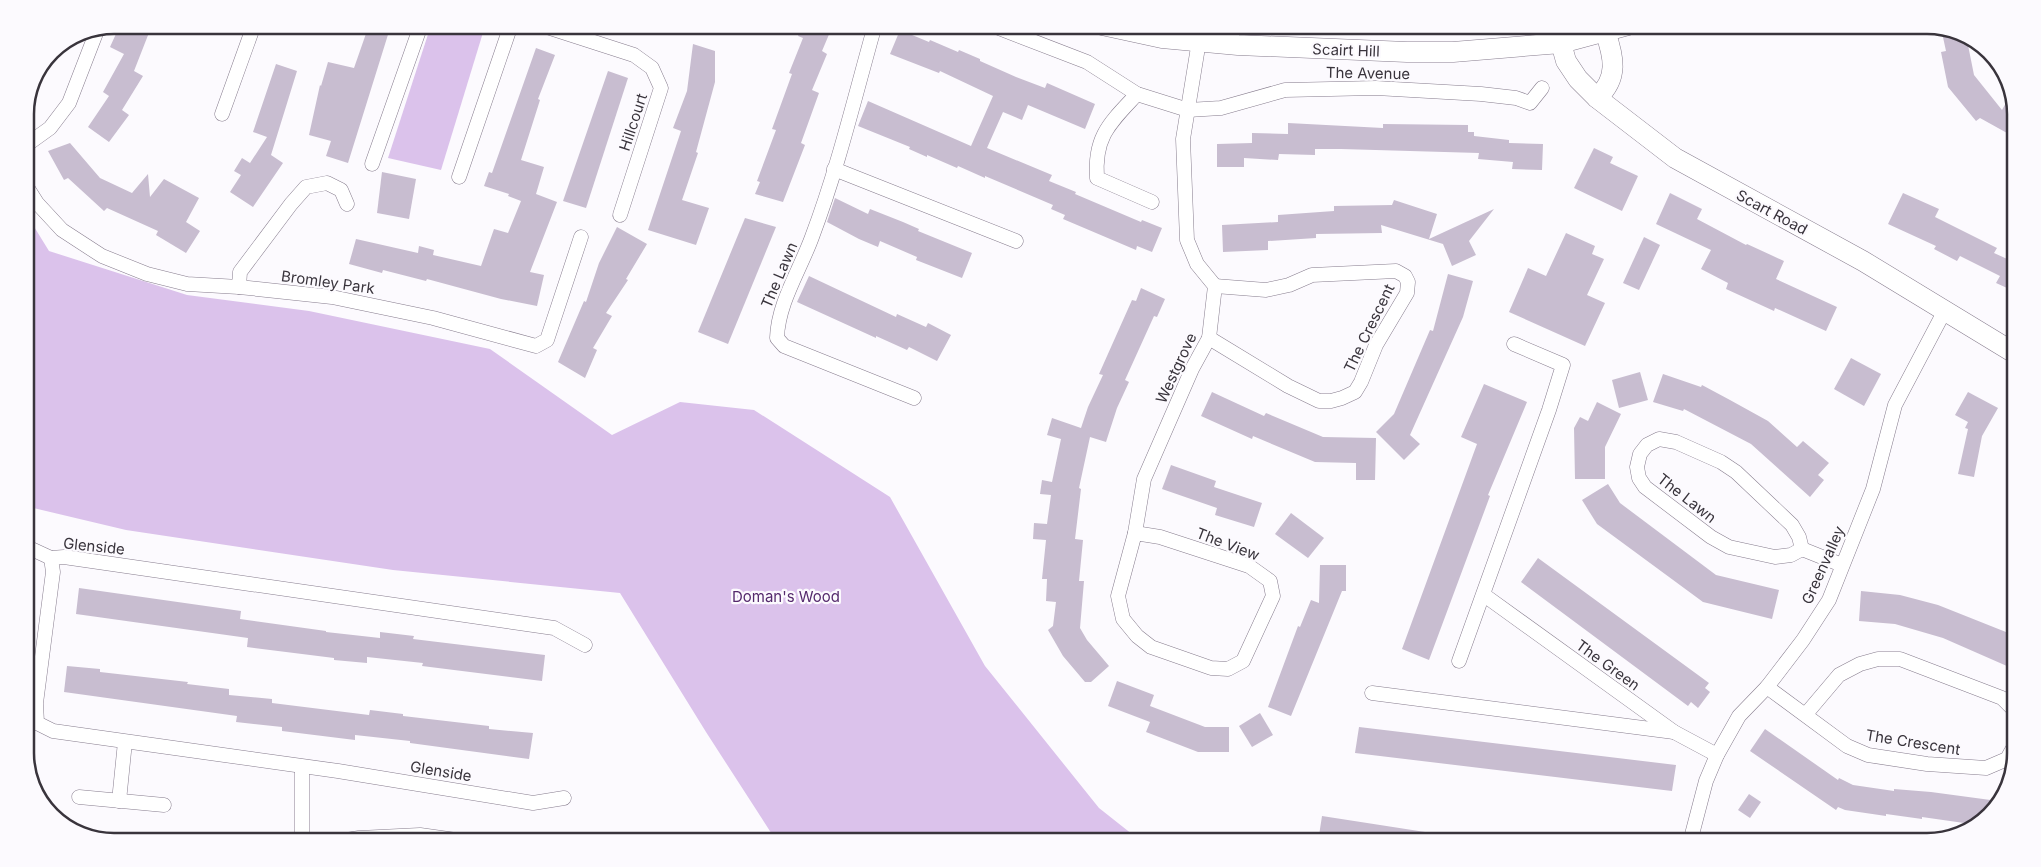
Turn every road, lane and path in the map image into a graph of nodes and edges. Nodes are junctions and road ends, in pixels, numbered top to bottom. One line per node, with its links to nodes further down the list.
1 (251, 34): 17 (street)
2 (418, 34): 19 (street)
3 (509, 34): 21 (street)
4 (568, 34): 25 (street, Hillcourt)
5 (872, 34): 20 (street, The Lawn)
6 (1015, 34): 14 (street)
7 (1144, 34): 11 (street, Scairt Hill)
8 (1597, 34): 12 (street, Scairt Hill)
9 (1606, 34): 15 (street)
10 (95, 36): 18 (street)
11 (1199, 41): 12 (street, Scairt Hill); 16 (street)
12 (1561, 43): 15 (street, Scart Road)
13 (1542, 88): 16 (street, The Avenue)
14 (1137, 94): 16 (street); 23 (street)
15 (1597, 98): 30 (street, Scart Road)
16 (1188, 110): 28 (street)
17 (222, 114)
18 (34, 140)
19 (372, 164)
20 (834, 169): 27 (street); 34 (street, The Lawn)
21 (459, 177)
22 (34, 198): 29 (street, Bromley Park)
23 (1152, 202)
24 (347, 204): 29 (street)
25 (620, 215)
26 (581, 238): 29 (street, Bromley Park)
27 (1016, 241)
28 (1215, 286): 31 (street, Westgrove); 31 (street, The Crescent)
29 (239, 287)
30 (1944, 312): 33 (street, Scart Road); 39 (street, Greenvalley)
31 (1209, 338): 35 (street, Westgrove)
32 (1514, 344): 40 (street)
33 (2007, 349)
34 (914, 398)
35 (1135, 533): 35 (street, The View)
36 (1802, 549): 36 (street, The Lawn); 39 (street)
37 (34, 550): 38 (street)
38 (51, 558): 41 (street, Glenside); 48 (street, Glenside)
39 (1842, 565): 43 (street, Greenvalley)
40 (1484, 595): 42 (street); 47 (street, The Green)
41 (586, 645)
42 (1459, 661)
43 (1767, 687): 46 (street, The Crescent); 49 (street, Greenvalley)
44 (1372, 693): 47 (street)
45 (2007, 703): 46 (street)
46 (1806, 714): 50 (street, The Crescent)
47 (1674, 732): 49 (street, The Green)
48 (125, 742): 51 (street, Glenside); 54 (street)
49 (1717, 755): 57 (street, Greenvalley)
50 (2007, 759)
51 (302, 767): 53 (street, Glenside); 56 (street)
52 (79, 797): 54 (street)
53 (564, 798)
54 (119, 801): 55 (street)
55 (164, 805)
56 (302, 833)
57 (1692, 833)

